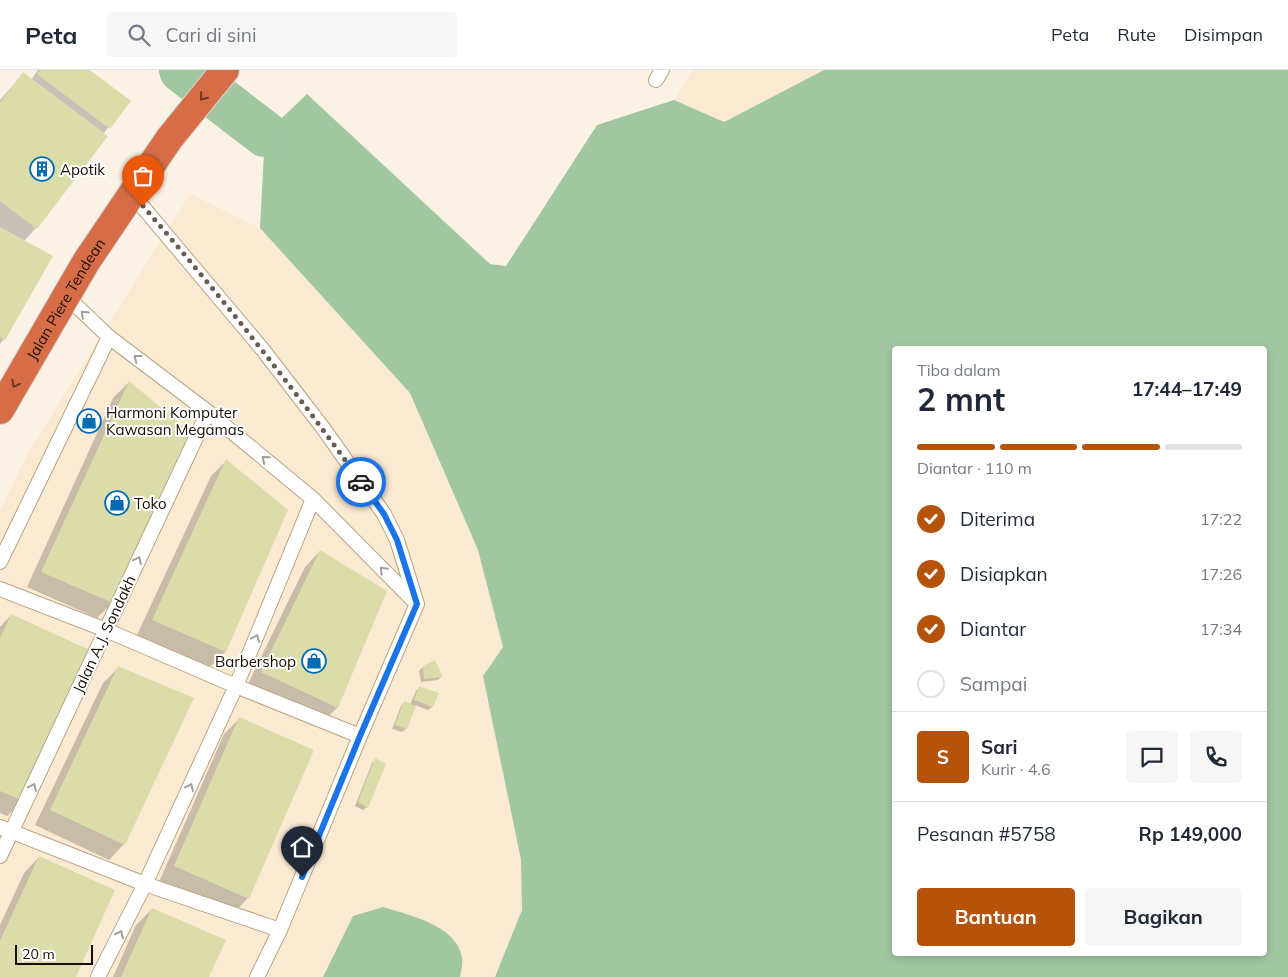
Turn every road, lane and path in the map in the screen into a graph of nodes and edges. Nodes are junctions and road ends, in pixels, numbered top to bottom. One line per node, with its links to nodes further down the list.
1 (225, 70): 2 (highway, Jalan Piere Tendean, one-way to 2)
2 (131, 193): 3 (highway, Jalan Piere Tendean); 10 (lane)
3 (65, 296): 4 (lane, one-way to 3); 5 (highway, Jalan Piere Tendean, one-way to 5)
4 (106, 335): 6 (lane, one-way to 4); 8 (lane)
5 (0, 410)
6 (208, 412): 7 (lane, one-way to 6); 11 (lane, Jalan A.J. Sondakh, one-way to 6)
7 (313, 499): 10 (lane, one-way to 7); 12 (lane, one-way to 7)
8 (0, 562)
9 (0, 590): 11 (lane)
10 (417, 604): 13 (lane)
11 (106, 630): 12 (lane); 14 (lane, Jalan A.J. Sondakh, one-way to 11)
12 (236, 686): 13 (lane); 16 (lane, one-way to 12)
13 (360, 736): 17 (lane)
14 (6, 829): 15 (lane, Jalan A.J. Sondakh); 16 (lane)
15 (0, 856)
16 (145, 884): 17 (lane); 18 (lane, one-way to 16)
17 (280, 930): 19 (lane)
18 (98, 977)
19 (257, 977)

